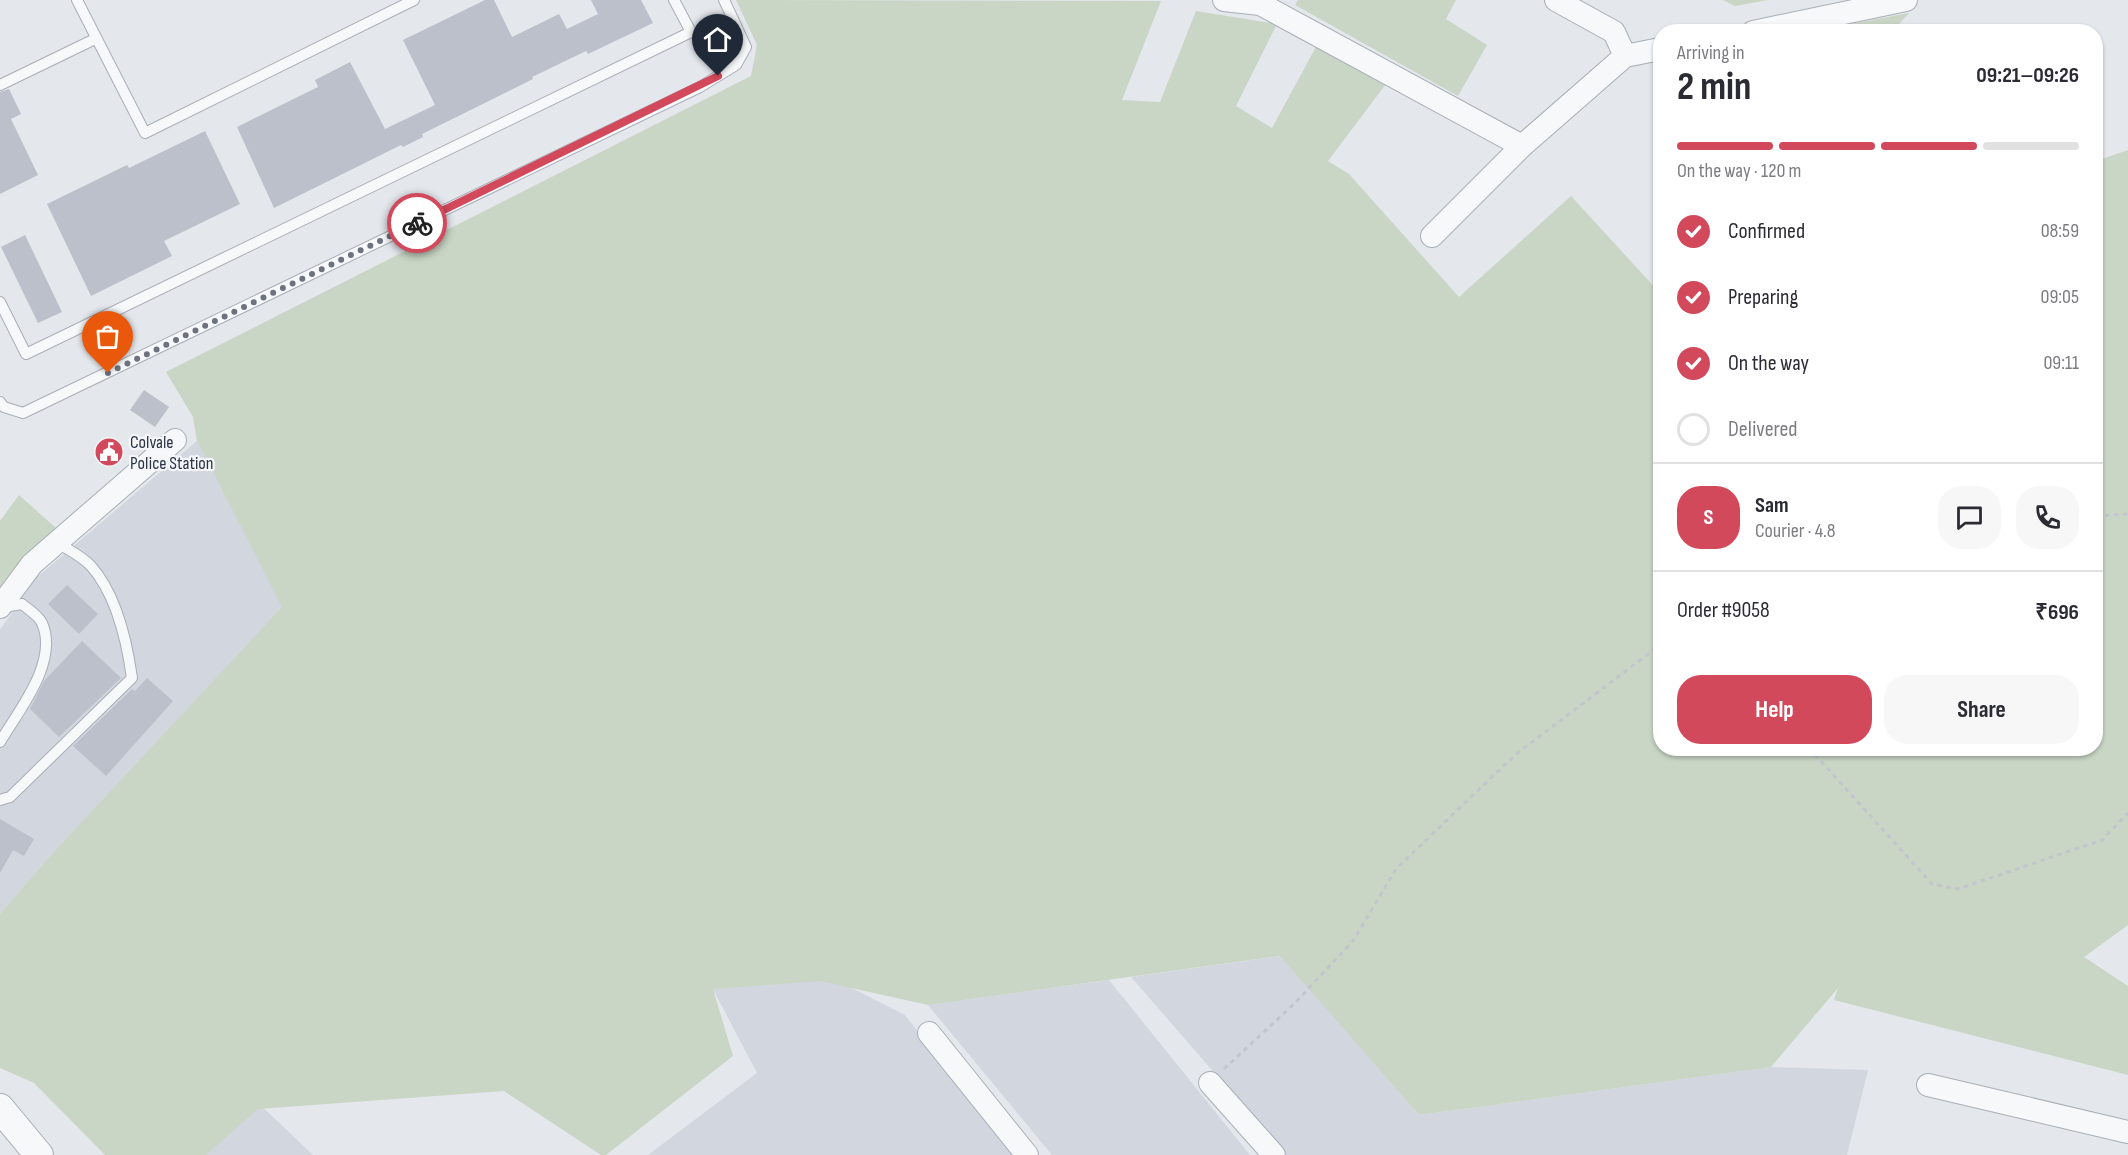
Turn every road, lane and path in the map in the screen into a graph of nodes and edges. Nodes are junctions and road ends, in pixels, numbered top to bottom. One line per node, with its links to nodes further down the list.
1 (77, 0): 10 (lane)
2 (414, 0): 10 (lane)
3 (674, 0): 16 (lane)
4 (724, 0): 17 (lane)
5 (1224, 0): 8 (street)
6 (1556, 0): 12 (street)
7 (1906, 0): 9 (street)
8 (1270, 5): 14 (street)
9 (1791, 24)
10 (95, 39): 13 (lane)
11 (1653, 50): 12 (street)
12 (1625, 56): 14 (street)
13 (0, 85)
14 (1522, 146): 15 (street)
15 (1432, 236)
16 (0, 302)
17 (0, 402)
18 (176, 440): 21 (street)
19 (2128, 514): 20 (path)
20 (2103, 516)
21 (56, 542): 22 (street); 26 (lane)
22 (0, 607): 24 (lane)
23 (1653, 650): 29 (path)
24 (0, 742)
25 (1816, 756): 27 (path)
26 (0, 800)
27 (2128, 813)
28 (929, 1033): 34 (street)
29 (1210, 1083): 35 (street)
30 (1928, 1085): 32 (street)
31 (0, 1108): 33 (street)
32 (2128, 1132)
33 (39, 1155)
34 (1027, 1155)
35 (1274, 1155)

